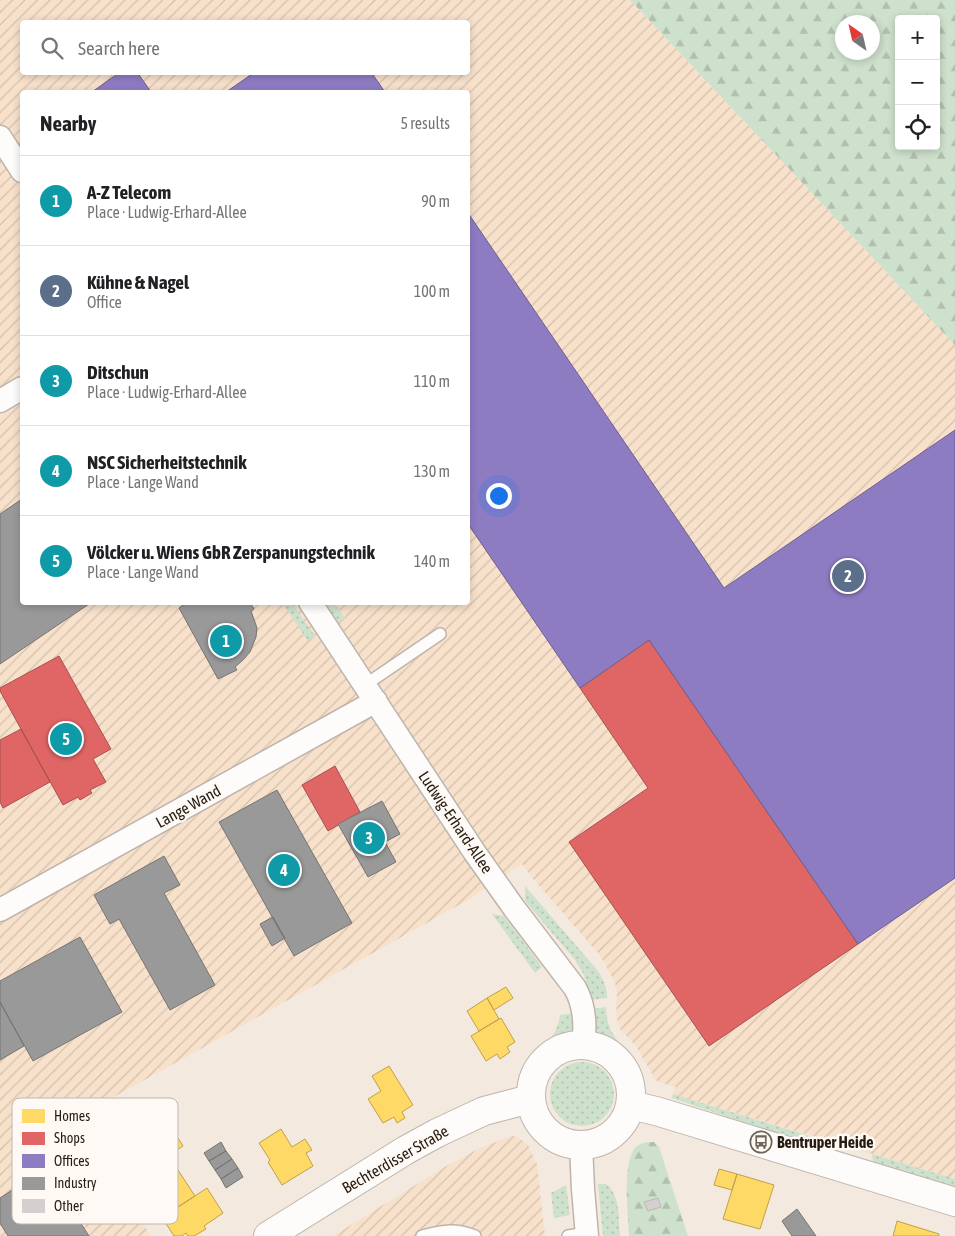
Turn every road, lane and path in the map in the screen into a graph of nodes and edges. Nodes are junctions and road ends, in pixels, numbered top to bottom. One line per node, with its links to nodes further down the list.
1 (0, 137): 2 (street)
2 (20, 168)
3 (20, 389): 4 (street)
4 (0, 401)
5 (312, 605): 7 (street, Ludwig-Erhard-Allee)
6 (440, 634): 7 (lane)
7 (371, 693): 8 (street, Lange Wand); 9 (street, Ludwig-Erhard-Allee)
8 (0, 910)
9 (583, 1045): 10 (street); 11 (street)
10 (530, 1099): 12 (street); 15 (street, Bechterdisser Straße)
11 (630, 1105): 12 (street); 13 (street)
12 (581, 1145): 14 (street)
13 (955, 1202)
14 (581, 1235)
15 (268, 1236)
16 (422, 1236): 17 (lane)
17 (475, 1236)

